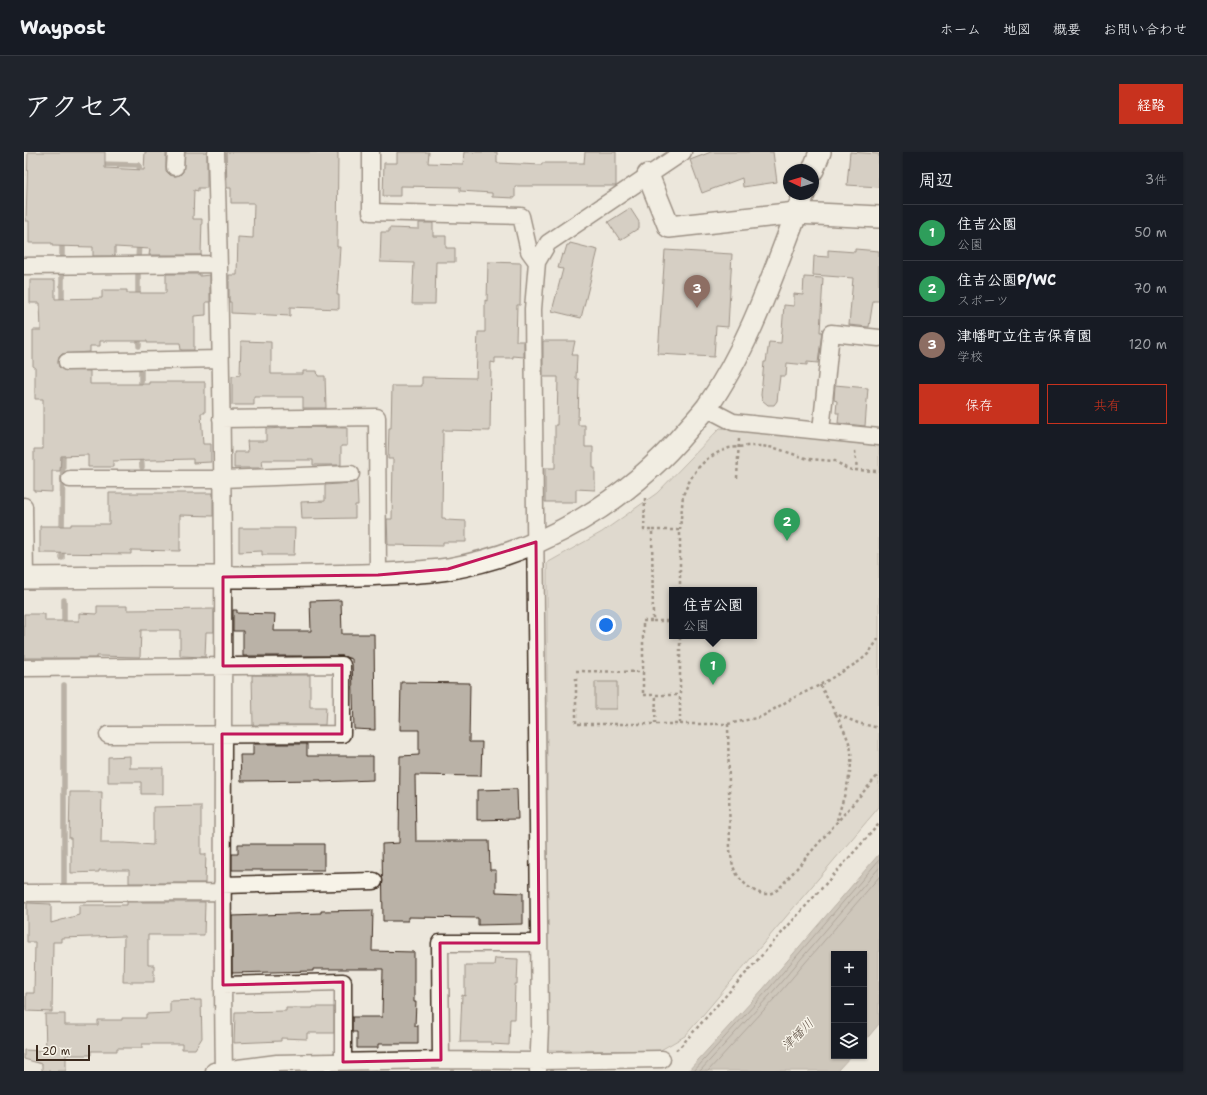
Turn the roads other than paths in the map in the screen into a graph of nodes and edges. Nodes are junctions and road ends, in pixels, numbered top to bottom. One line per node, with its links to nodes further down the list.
1 (216, 152): 10 (street)
2 (371, 152): 9 (street)
3 (683, 152): 6 (street)
4 (820, 152): 5 (street)
5 (815, 164)
6 (648, 175): 7 (street); 9 (street)
7 (800, 203): 8 (street); 15 (street)
8 (879, 217)
9 (537, 262): 23 (street)
10 (219, 264): 11 (street); 13 (street)
11 (24, 266)
12 (879, 338): 17 (street)
13 (220, 359): 14 (street); 16 (street)
14 (67, 362)
15 (706, 408): 17 (street); 23 (street)
16 (221, 419): 21 (street); 24 (street)
17 (821, 431): 18 (street)
18 (879, 437)
19 (351, 474): 21 (street)
20 (70, 479): 21 (street)
21 (222, 479): 25 (street)
22 (24, 506): 26 (street)
23 (536, 542): 24 (street); 34 (street)
24 (378, 575): 25 (street)
25 (223, 577): 26 (street); 27 (street)
26 (25, 578)
27 (223, 666): 28 (street); 30 (street); 30 (street)
28 (24, 668)
29 (108, 734): 30 (street)
30 (222, 734): 32 (street)
31 (374, 881): 32 (street)
32 (222, 889): 33 (street); 35 (street)
33 (24, 893)
34 (539, 943): 37 (street); 39 (street)
35 (223, 985): 38 (street); 40 (street)
36 (662, 1059): 39 (street)
37 (441, 1060): 38 (street); 39 (street)
38 (343, 1062): 40 (street)
39 (538, 1066)
40 (221, 1071)

